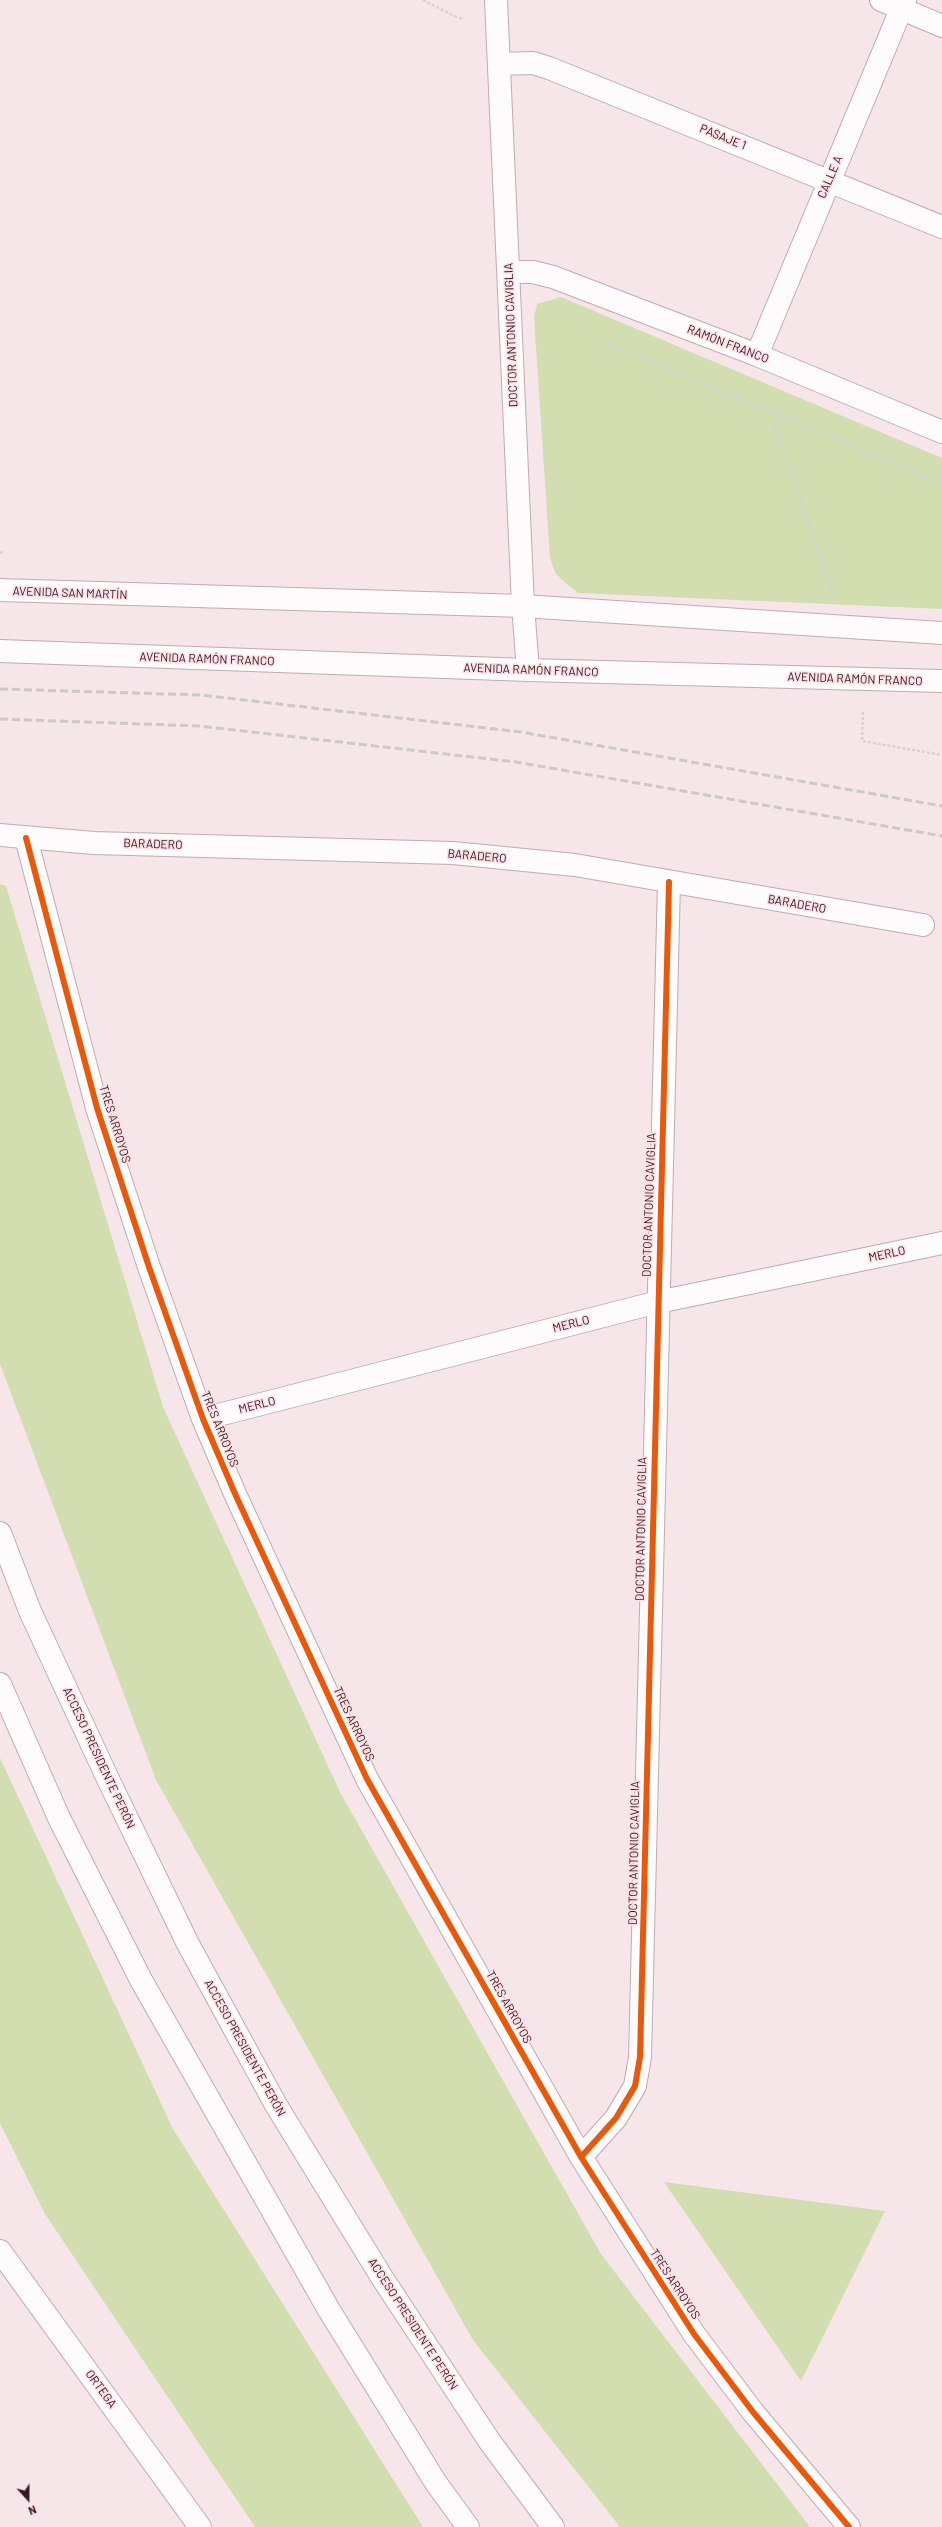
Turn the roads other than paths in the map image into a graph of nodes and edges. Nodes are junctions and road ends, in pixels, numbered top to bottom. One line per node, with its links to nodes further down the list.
1 (496, 0): 5 (main road, DOCTOR ANTONIO CAVIGLIA)
2 (881, 0): 3 (main road)
3 (903, 4): 4 (main road); 6 (main road, CALLE A)
4 (942, 26)
5 (499, 64): 6 (main road, PASAJE 1); 8 (main road, DOCTOR ANTONIO CAVIGLIA)
6 (828, 179): 7 (main road, PASAJE 1); 9 (main road, CALLE A)
7 (942, 227)
8 (509, 272): 9 (main road, RAMÓN FRANCO); 12 (main road, DOCTOR ANTONIO CAVIGLIA)
9 (757, 355): 10 (main road, RAMÓN FRANCO)
10 (942, 432)
11 (0, 590): 12 (main road, AVENIDA SAN MARTÍN)
12 (523, 606): 13 (main road); 15 (main road, DOCTOR ANTONIO CAVIGLIA)
13 (942, 633)
14 (0, 651): 15 (main road, AVENIDA RAMÓN FRANCO)
15 (528, 670): 16 (main road, AVENIDA RAMÓN FRANCO)
16 (942, 681)
17 (0, 835): 18 (main road, BARADERO)
18 (26, 838): 19 (main road, BARADERO); 23 (main road, TRES ARROYOS)
19 (669, 882): 20 (main road, BARADERO); 22 (main road, DOCTOR ANTONIO CAVIGLIA)
20 (923, 925)
21 (942, 1243): 22 (main road, MERLO)
22 (658, 1302): 23 (main road, MERLO); 26 (main road, DOCTOR ANTONIO CAVIGLIA)
23 (203, 1419): 26 (main road, TRES ARROYOS)
24 (0, 1533): 30 (main road, ACCESO PRESIDENTE PERÓN)
25 (0, 1684): 29 (main road)
26 (581, 2157): 31 (main road, TRES ARROYOS)
27 (0, 2251): 28 (main road, ORTEGA)
28 (200, 2527)
29 (468, 2527)
30 (553, 2527)
31 (849, 2527)

